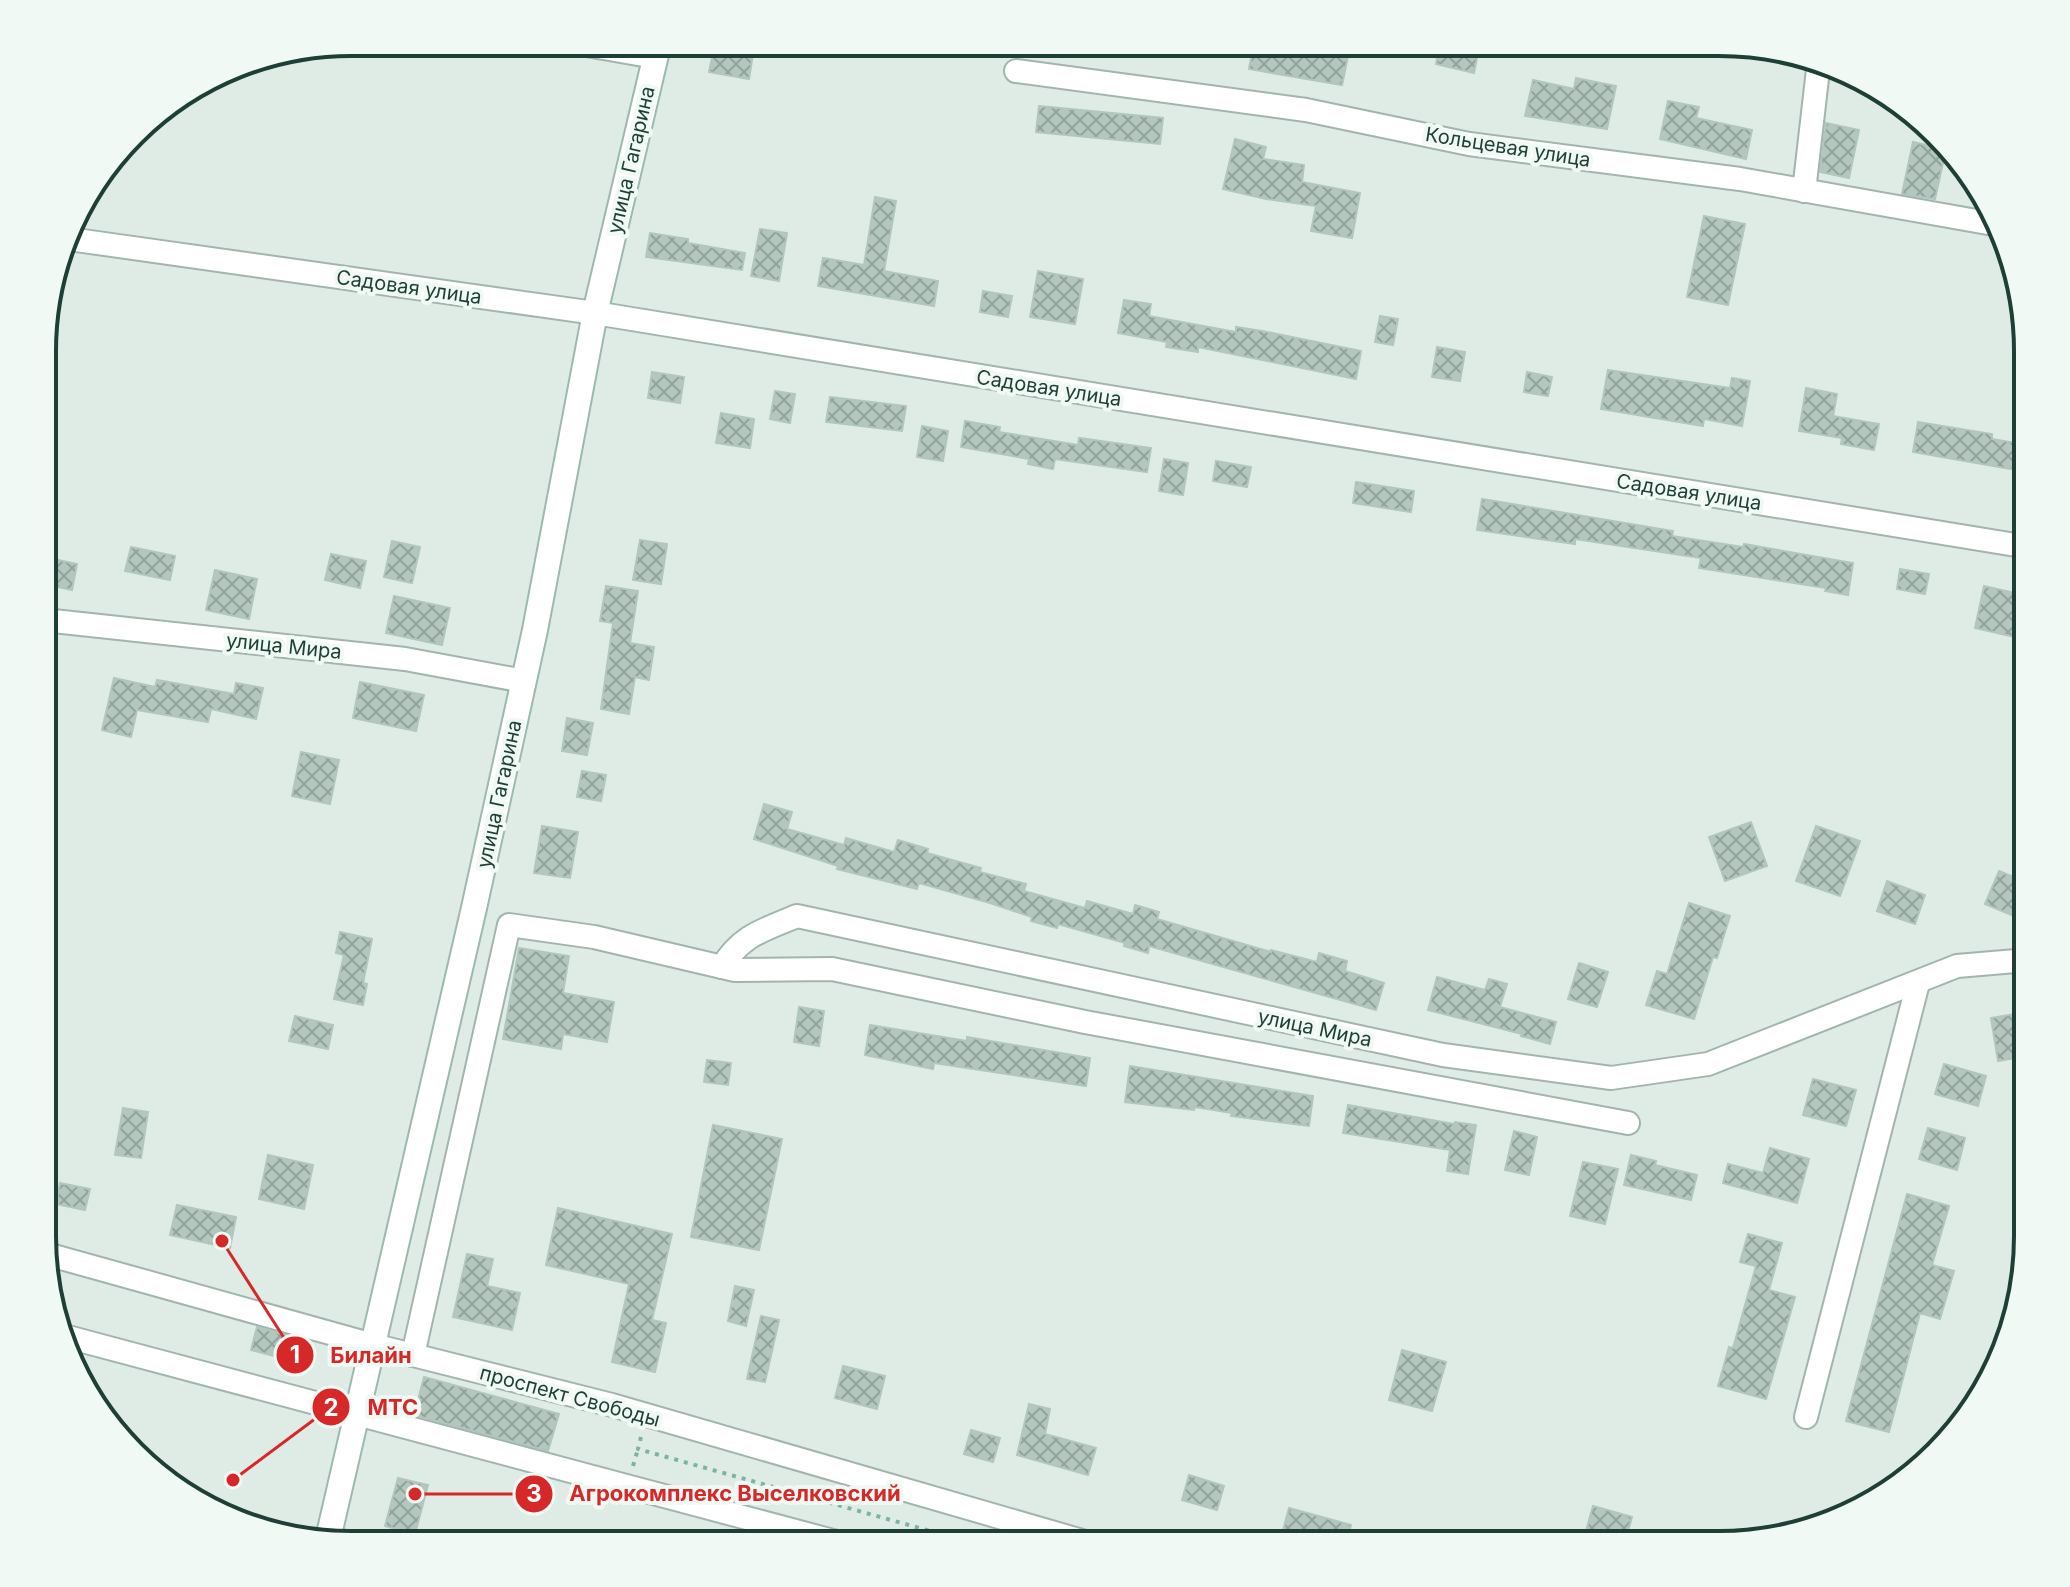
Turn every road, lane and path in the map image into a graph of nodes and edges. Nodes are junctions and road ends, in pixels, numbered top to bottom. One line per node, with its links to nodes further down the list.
1 (656, 56): 7 (main road, улица Гагарина)
2 (1016, 71): 4 (street, Кольцевая улица)
3 (1818, 73): 4 (street)
4 (1804, 191): 5 (street, Кольцевая улица)
5 (1985, 223)
6 (77, 240): 7 (street, Садовая улица)
7 (595, 313): 8 (street, Садовая улица); 10 (main road, улица Гагарина)
8 (2014, 545)
9 (56, 621): 10 (street, улица Мира)
10 (524, 681): 17 (main road, улица Гагарина)
11 (2014, 961): 13 (street, улица Мира)
12 (722, 967): 13 (street, улица Мира); 14 (street, улица Мира); 18 (street, улица Мира)
13 (1918, 983): 21 (street)
14 (1628, 1123)
15 (57, 1257): 17 (street, проспект Свободы)
16 (75, 1339): 19 (street)
17 (373, 1345): 18 (street, проспект Свободы); 19 (main road, улица Гагарина)
18 (413, 1355): 20 (street, проспект Свободы)
19 (358, 1415): 22 (main road, улица Гагарина); 23 (street)
20 (647, 1416): 24 (path); 25 (street, проспект Свободы)
21 (1806, 1417)
22 (330, 1530)
23 (795, 1531)
24 (930, 1531)
25 (1047, 1531)

